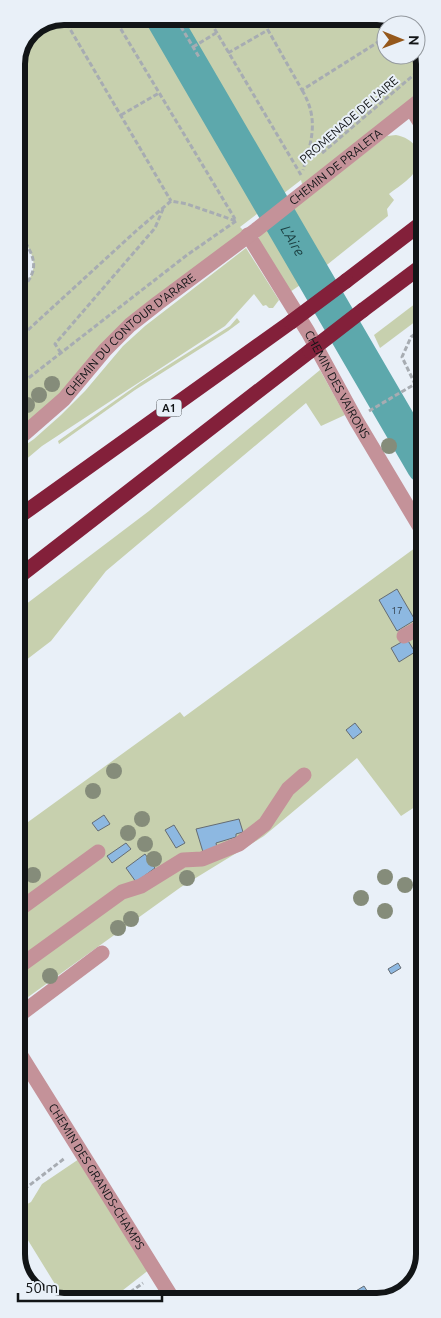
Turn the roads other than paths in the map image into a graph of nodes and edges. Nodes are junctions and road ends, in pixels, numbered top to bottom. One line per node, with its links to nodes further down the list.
1 (416, 104): 2 (street, CHEMIN DE PRALETA)
2 (411, 108): 3 (street); 5 (street, CHEMIN DE PRALETA)
3 (416, 116)
4 (416, 227): 8 (highway, A1, bridge)
5 (252, 232): 7 (street, CHEMIN DU CONTOUR D'ARARE); 9 (street, CHEMIN DES VAIRONS)
6 (416, 271): 10 (highway, bridge)
7 (25, 433)
8 (25, 512)
9 (416, 521)
10 (25, 572)
11 (416, 629): 12 (street)
12 (404, 636)
13 (304, 774): 17 (street)
14 (98, 852): 15 (street)
15 (25, 905)
16 (102, 953): 18 (street)
17 (25, 963)
18 (25, 1011)
19 (25, 1062): 20 (street, CHEMIN DES GRANDS-CHAMPS)
20 (169, 1293)

